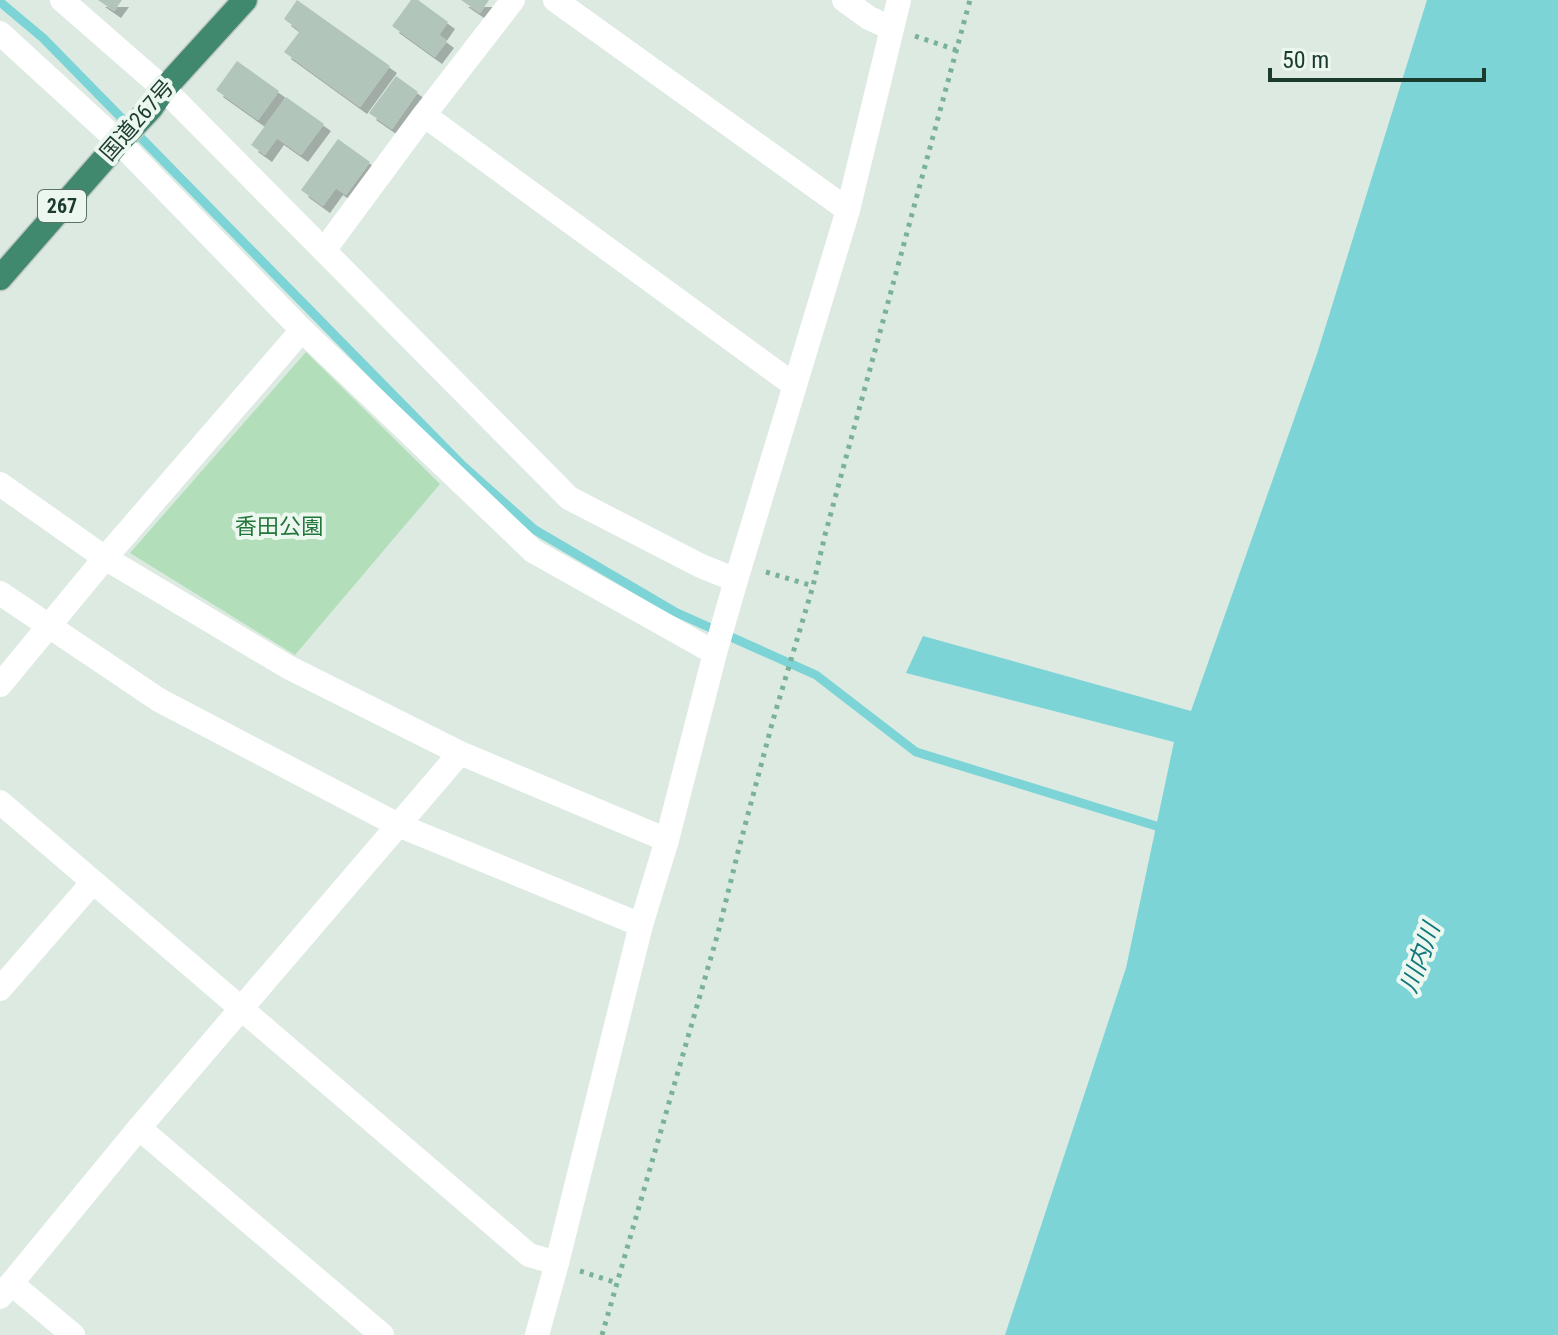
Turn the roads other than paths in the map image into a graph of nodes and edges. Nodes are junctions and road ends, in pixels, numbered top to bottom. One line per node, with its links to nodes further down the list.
1 (62, 0): 9 (street)
2 (245, 0): 9 (highway, 国道267号 / 267)
3 (513, 0): 10 (street)
4 (555, 0): 12 (street)
5 (844, 0): 7 (street)
6 (899, 0): 7 (street)
7 (891, 28): 12 (street)
8 (0, 33): 11 (street)
9 (157, 99): 11 (highway, 国道267号 / 267); 13 (street)
10 (424, 115): 13 (street); 16 (street)
11 (122, 139): 14 (highway, 国道267号 / 267); 15 (street)
12 (848, 210): 16 (street)
13 (325, 249): 19 (street)
14 (0, 278)
15 (302, 330): 18 (street); 22 (street)
16 (794, 385): 19 (street)
17 (0, 484): 18 (street)
18 (105, 558): 21 (street); 24 (street)
19 (739, 572): 22 (street)
20 (0, 593): 21 (street)
21 (49, 626): 23 (street); 26 (street)
22 (715, 653): 27 (street)
23 (0, 685)
24 (460, 753): 26 (street); 27 (street)
25 (0, 802): 28 (street)
26 (398, 825): 29 (street); 31 (street)
27 (667, 840): 29 (street)
28 (93, 882): 30 (street); 31 (street)
29 (641, 925): 33 (street)
30 (0, 989)
31 (241, 1010): 32 (street); 33 (street)
32 (139, 1128): 34 (street); 36 (street)
33 (557, 1263): 37 (street)
34 (6, 1290): 35 (street)
35 (73, 1335)
36 (382, 1335)
37 (537, 1335)

